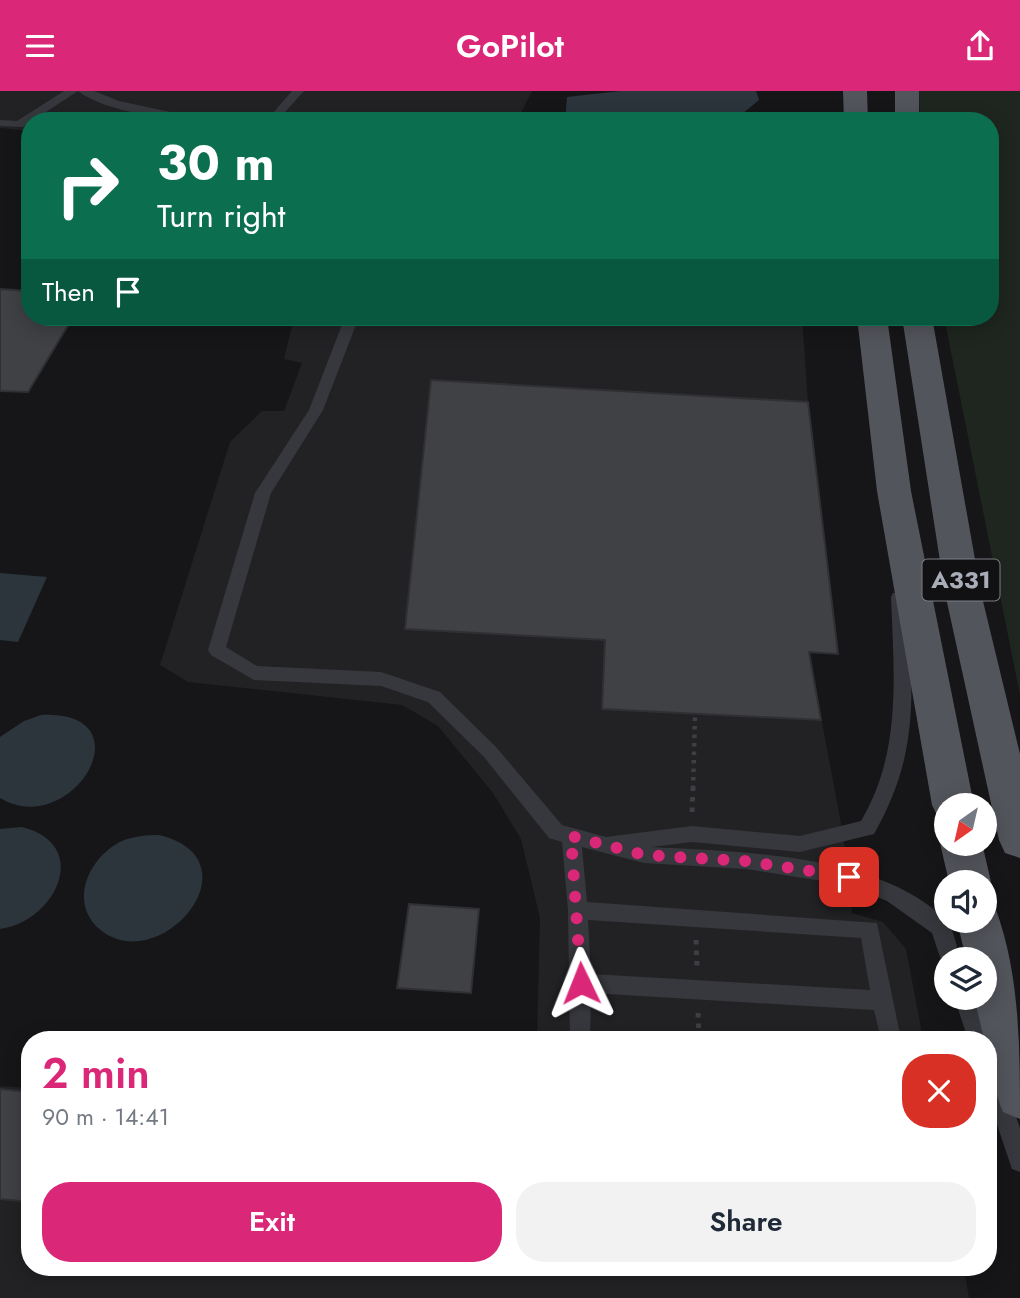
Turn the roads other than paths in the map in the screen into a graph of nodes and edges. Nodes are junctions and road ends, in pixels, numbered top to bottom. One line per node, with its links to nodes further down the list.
1 (72, 91): 6 (lane)
2 (84, 91): 7 (lane)
3 (298, 91): 8 (lane)
4 (855, 91): 9 (main road)
5 (907, 91): 10 (main road)
6 (39, 112)
7 (159, 112)
8 (279, 112)
9 (856, 112)
10 (907, 112)
11 (0, 123): 12 (lane)
12 (21, 124)
13 (349, 326): 18 (lane)
14 (873, 326): 16 (main road, A331)
15 (918, 326): 19 (main road, A331)
16 (894, 491): 17 (main road, A331); 20 (lane)
17 (951, 793)
18 (571, 836): 20 (lane); 21 (lane)
19 (1020, 840)
20 (608, 844): 23 (lane)
21 (578, 909): 24 (lane); 25 (lane)
22 (982, 933): 31 (main road)
23 (946, 947)
24 (581, 983): 25 (lane); 27 (lane)
25 (882, 1001): 28 (lane)
26 (968, 1010): 29 (lane)
27 (580, 1031)
28 (889, 1031)
29 (975, 1031)
30 (997, 1093): 32 (lane)
31 (1020, 1095)
32 (1020, 1161)

